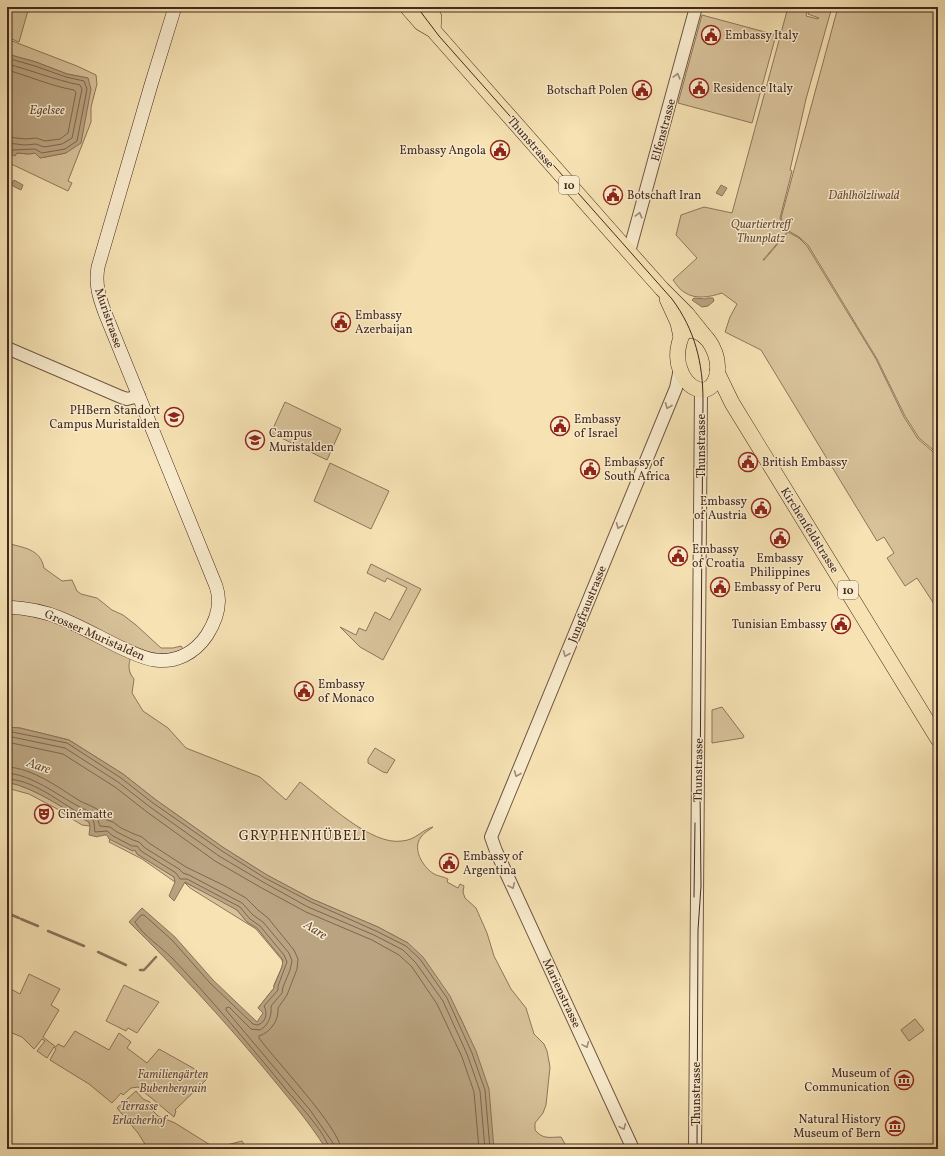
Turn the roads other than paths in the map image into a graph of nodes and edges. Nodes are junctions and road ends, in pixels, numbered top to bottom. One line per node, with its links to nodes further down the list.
1 (175, 7): 13 (main road, Muristrasse)
2 (407, 7): 5 (main road, Thunstrasse / 10)
3 (427, 7): 5 (main road)
4 (696, 7): 6 (street, Elfenstrasse, one-way to 4)
5 (433, 30): 6 (main road, Thunstrasse / 10)
6 (629, 252): 7 (main road, Thunstrasse / 10)
7 (662, 289): 8 (main road, Thunstrasse / 10); 9 (main road, Thunstrasse / 10)
8 (681, 337): 9 (main road); 11 (main road)
9 (708, 339): 12 (main road)
10 (7, 348): 13 (street)
11 (680, 369): 12 (main road); 17 (street, Jungfraustrasse, one-way to 17)
12 (710, 383): 16 (main road, Kirchenfeldstrasse / 10); 19 (street, Thunstrasse)
13 (139, 396): 15 (main road, Muristrasse)
14 (7, 607): 15 (main road, Grosser Muristalden)
15 (214, 621)
16 (938, 739)
17 (492, 837): 18 (street, Marienstrasse, one-way to 18)
18 (633, 1149)
19 (695, 1149)

